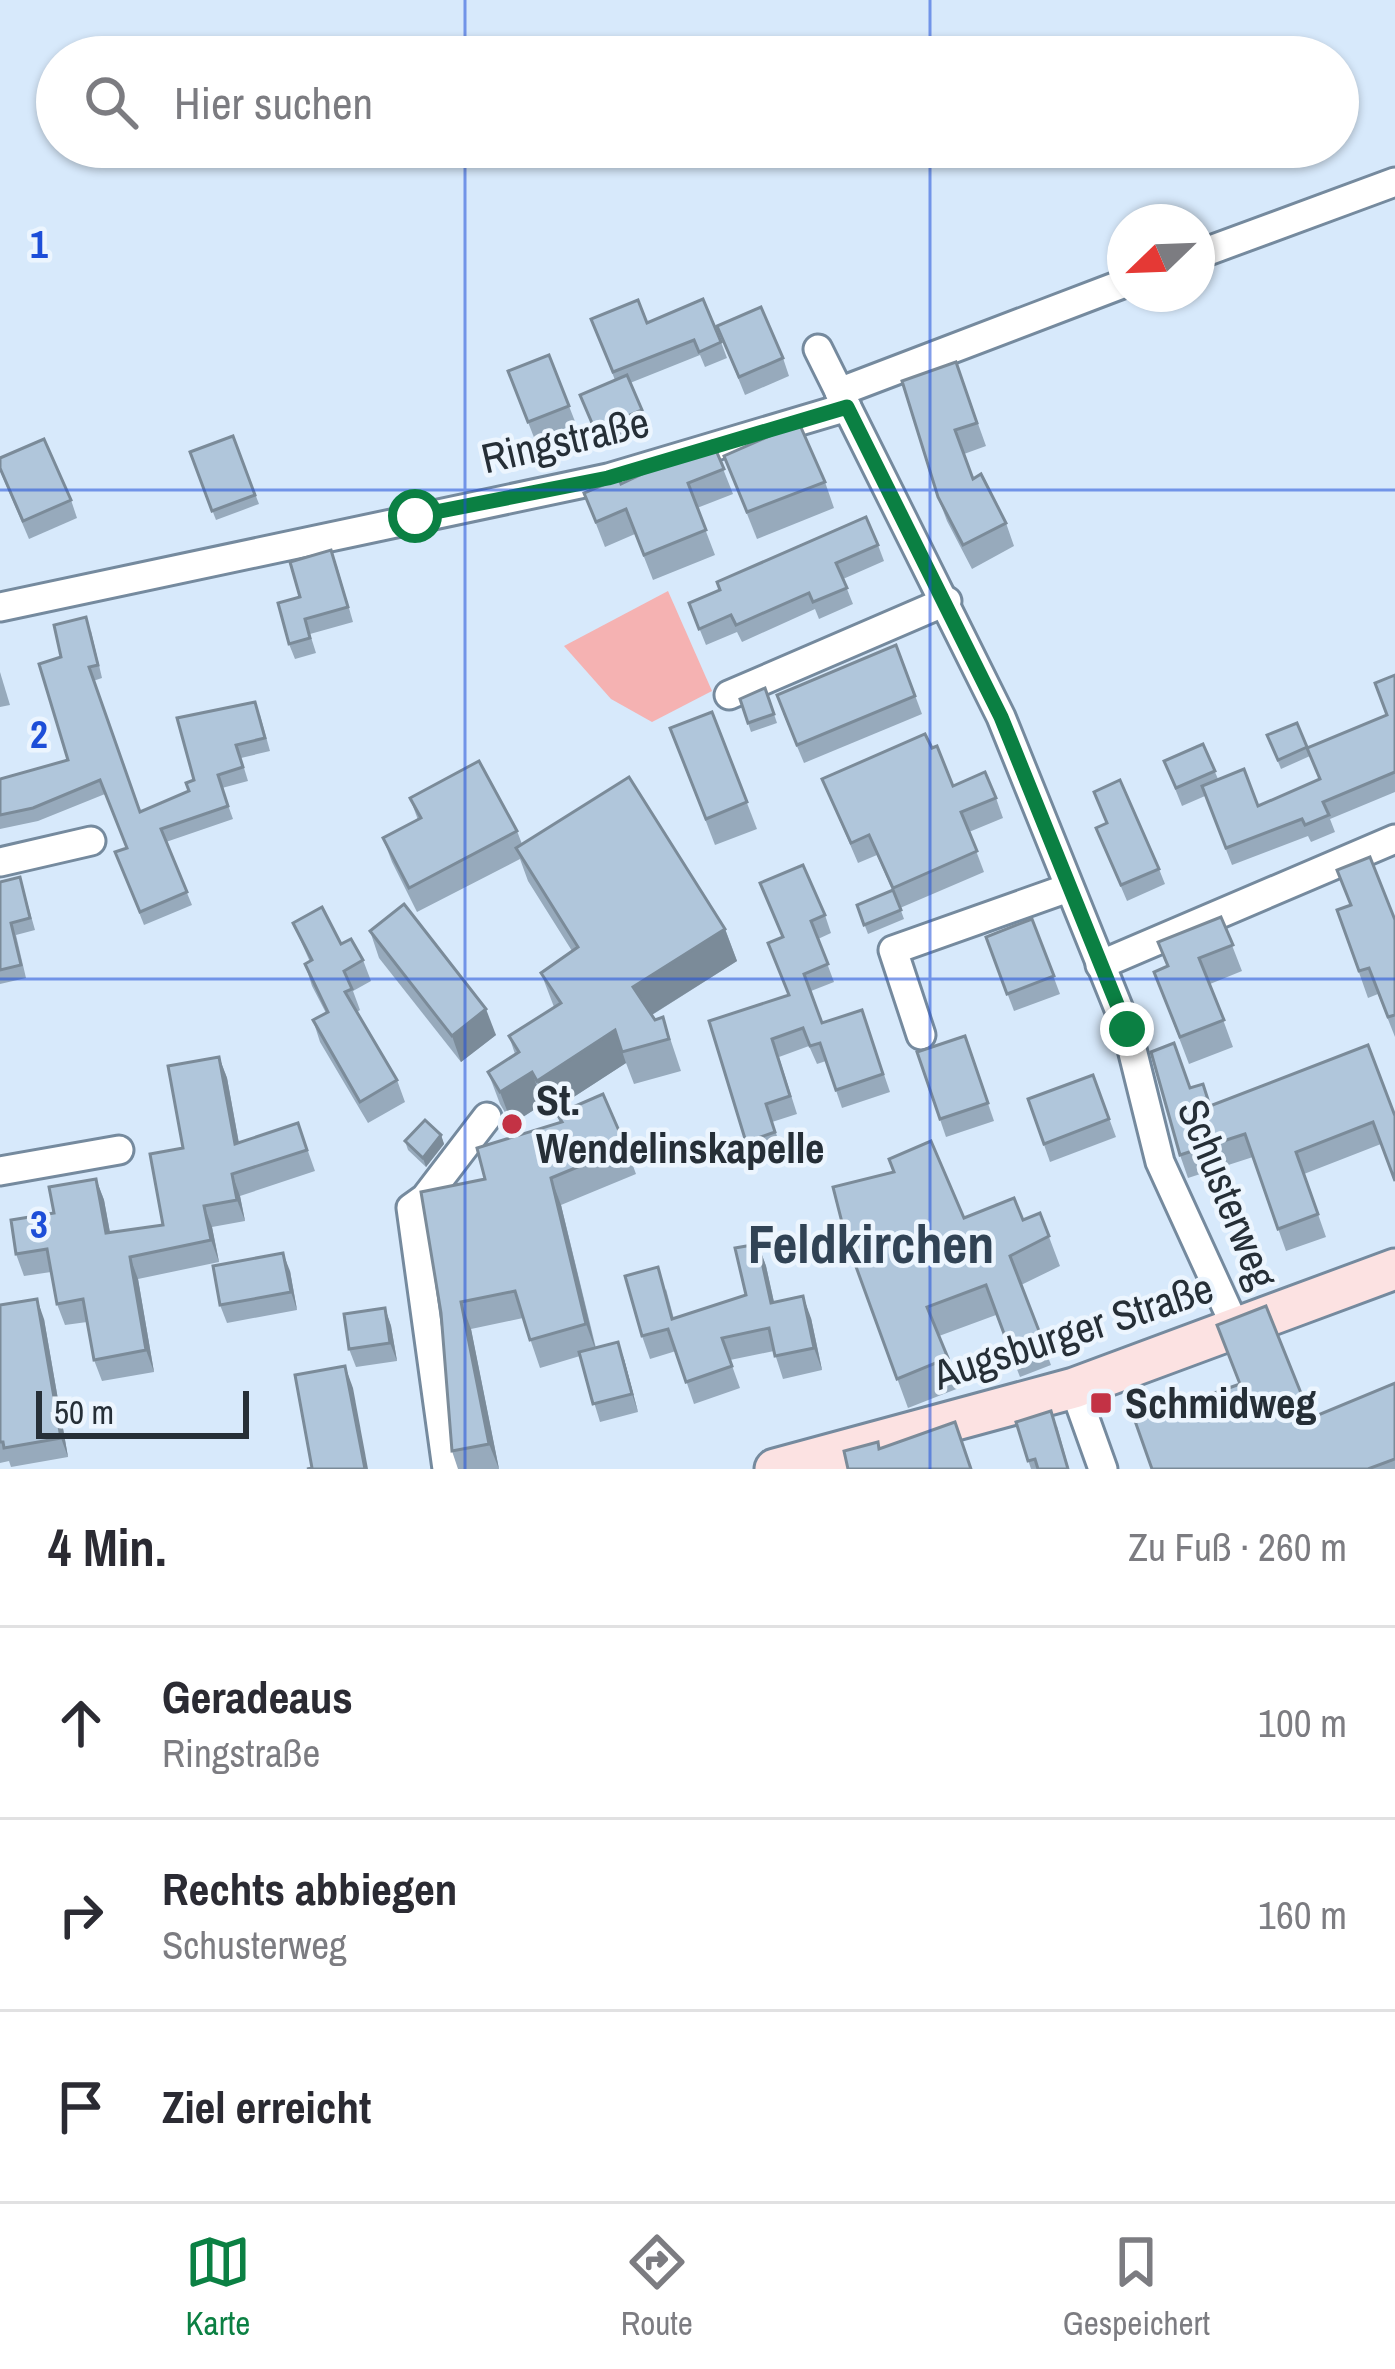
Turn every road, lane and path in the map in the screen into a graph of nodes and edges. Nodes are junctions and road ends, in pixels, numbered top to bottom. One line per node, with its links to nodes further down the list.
1 (1395, 182): 2 (street)
2 (1215, 248)
3 (1107, 290): 5 (street, Ringstraße)
4 (818, 349): 5 (street)
5 (843, 399): 6 (street, Schusterweg); 7 (street, Ringstraße)
6 (947, 601): 8 (street); 12 (street, Schusterweg)
7 (0, 607)
8 (729, 695)
9 (1395, 839): 13 (street)
10 (91, 842): 11 (street)
11 (0, 862)
12 (1068, 888): 13 (street, Schusterweg); 14 (street)
13 (1100, 965): 19 (street, Schusterweg)
14 (920, 1035)
15 (487, 1117): 21 (street)
16 (118, 1150): 17 (street)
17 (0, 1171)
18 (1395, 1269): 19 (main road, Augsburger Straße)
19 (1237, 1328): 20 (main road, Augsburger Straße)
20 (1074, 1388): 22 (main road, Augsburger Straße); 23 (street)
21 (447, 1469)
22 (775, 1469)
23 (1103, 1469)

